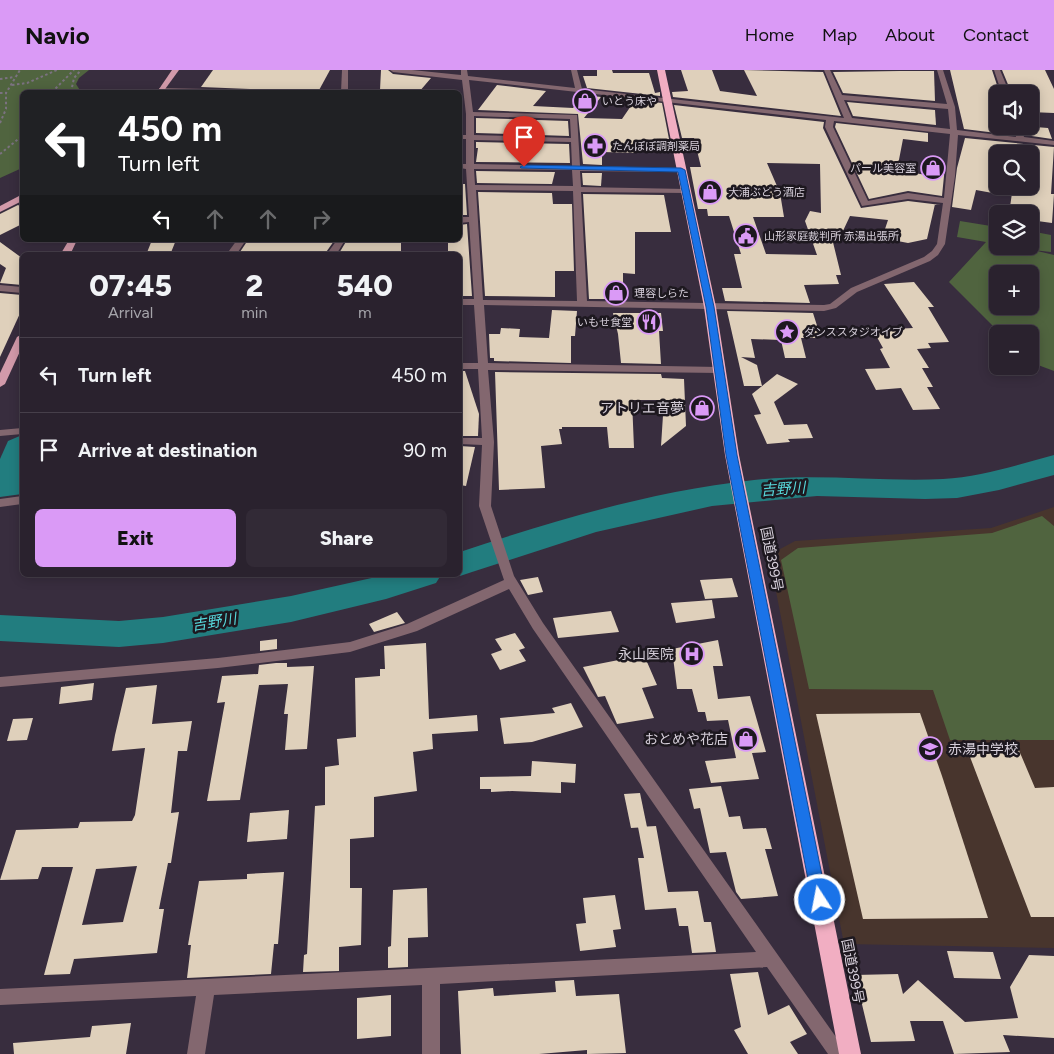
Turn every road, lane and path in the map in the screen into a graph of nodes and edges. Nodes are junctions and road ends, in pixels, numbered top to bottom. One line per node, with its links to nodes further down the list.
1 (20, 70): 14 (path)
2 (57, 70): 16 (path)
3 (74, 70): 18 (path)
4 (81, 70): 19 (path)
5 (176, 70): 20 (main road)
6 (345, 70): 21 (street)
7 (393, 70): 13 (street)
8 (574, 70): 22 (street)
9 (661, 70): 26 (highway, 国道399号)
10 (827, 70): 25 (street)
11 (940, 70): 27 (street)
12 (997, 70): 17 (street)
13 (465, 74): 22 (street); 28 (street)
14 (16, 77): 15 (path); 16 (path)
15 (0, 78)
16 (12, 85): 24 (path)
17 (1003, 85)
18 (54, 90)
19 (71, 90)
20 (162, 90)
21 (345, 90)
22 (579, 91): 26 (street)
23 (0, 93): 24 (path)
24 (6, 93): 31 (path)
25 (840, 97): 27 (street); 30 (street)
26 (667, 101): 29 (street); 44 (highway, 国道399号)
27 (951, 107): 32 (street)
28 (470, 114): 35 (street); 38 (street)
29 (830, 119): 30 (street); 51 (street)
30 (850, 122): 32 (street)
31 (0, 124)
32 (954, 133): 37 (street); 51 (street)
33 (1020, 135): 37 (street)
34 (462, 137): 35 (street)
35 (470, 137): 38 (street); 42 (street)
36 (20, 138): 40 (path)
37 (1021, 139): 39 (street)
38 (576, 140): 43 (street)
39 (1054, 143)
40 (0, 154)
41 (462, 166): 42 (street)
42 (470, 166): 43 (street); 45 (street)
43 (577, 168): 44 (street); 46 (street)
44 (681, 170): 47 (highway, 国道399号)
45 (471, 187): 46 (street); 49 (street)
46 (576, 189): 47 (street); 59 (street)
47 (686, 191): 60 (highway, 国道399号)
48 (462, 196): 49 (street)
49 (472, 197): 53 (street)
50 (20, 199): 52 (main road)
51 (946, 201): 60 (street)
52 (0, 209)
53 (473, 219): 54 (street); 58 (street)
54 (462, 220)
55 (0, 288): 56 (street)
56 (20, 290)
57 (462, 302): 58 (street)
58 (479, 302): 59 (street); 63 (street)
59 (582, 304): 60 (street)
60 (710, 307): 64 (highway, 国道399号)
61 (20, 341): 65 (main road)
62 (462, 366): 63 (street)
63 (481, 366): 64 (street); 69 (street)
64 (719, 370): 81 (highway, 国道399号)
65 (0, 384)
66 (20, 431): 67 (street)
67 (0, 433)
68 (462, 441): 69 (street)
69 (488, 442): 72 (street)
70 (20, 500): 71 (street)
71 (0, 503)
72 (510, 579): 73 (street); 74 (street)
73 (0, 682)
74 (771, 959): 75 (street); 80 (street)
75 (431, 975): 76 (street); 79 (street)
76 (206, 988): 77 (street); 78 (street)
77 (0, 996)
78 (196, 1054)
79 (431, 1054)
80 (839, 1054)
81 (850, 1054)

